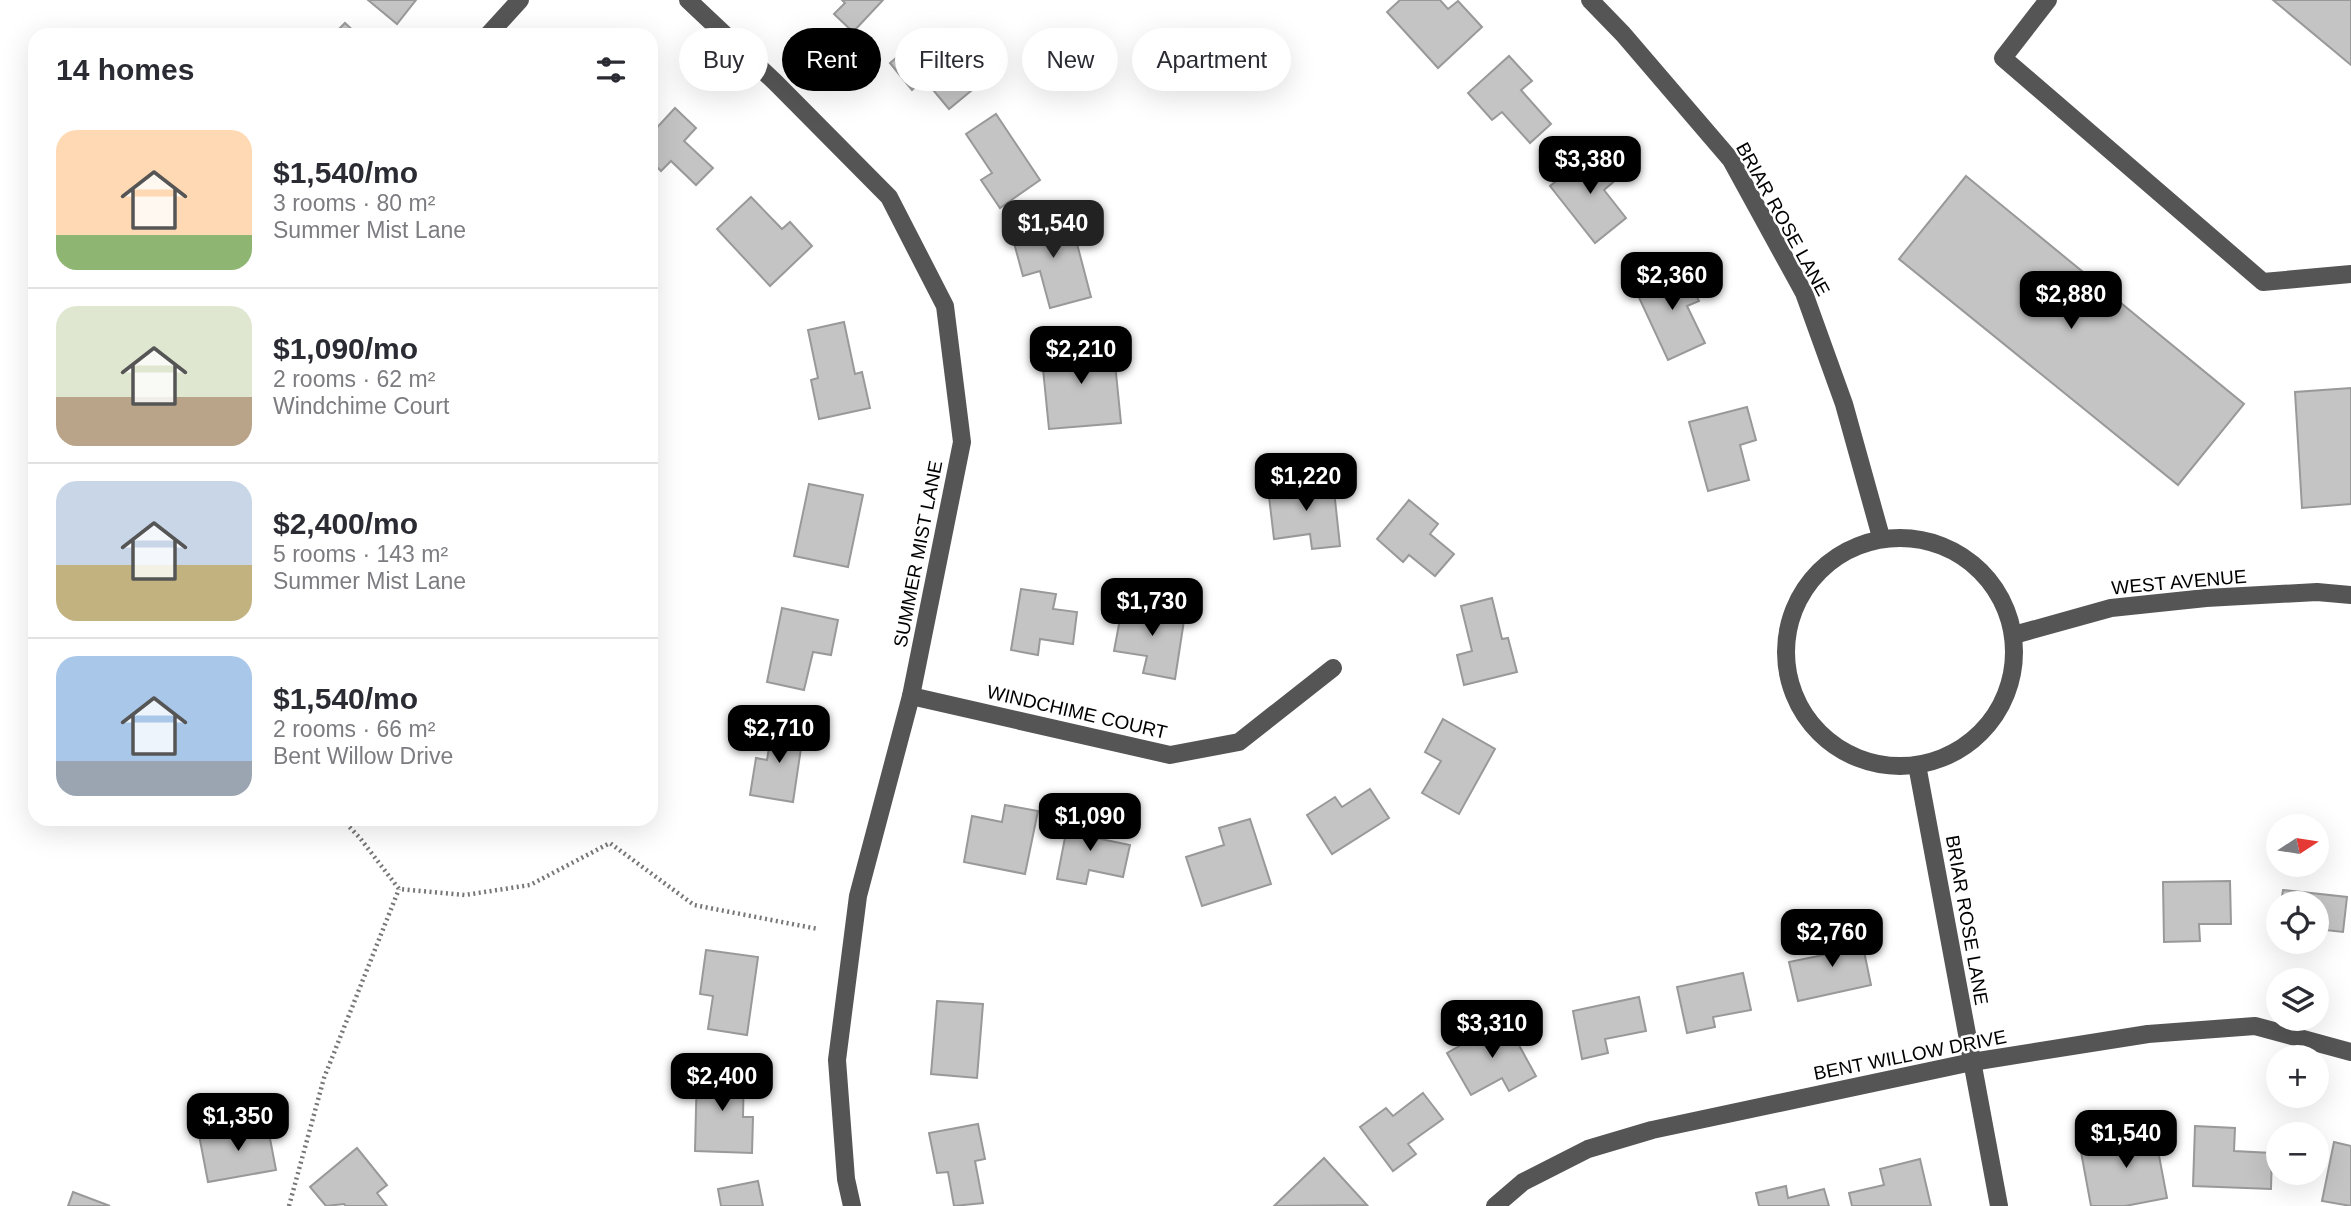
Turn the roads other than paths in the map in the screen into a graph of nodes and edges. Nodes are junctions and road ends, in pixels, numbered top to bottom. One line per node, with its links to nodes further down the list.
1 (520, 0): 5 (street)
2 (688, 0): 11 (street, SUMMER MIST LANE)
3 (1590, 0): 7 (street, BRIAR ROSE LANE)
4 (2048, 0): 6 (street)
5 (494, 28)
6 (2351, 274)
7 (1881, 537): 9 (street); 12 (street)
8 (2351, 595): 9 (street, WEST AVENUE)
9 (2014, 635): 12 (street)
10 (1333, 668): 11 (street, WINDCHIME COURT)
11 (911, 696): 15 (street, SUMMER MIST LANE)
12 (1917, 765): 14 (street, BRIAR ROSE LANE)
13 (2351, 1052): 14 (street, BENT WILLOW DRIVE)
14 (1972, 1062): 16 (street, BENT WILLOW DRIVE); 17 (street, BRIAR ROSE LANE)
15 (852, 1206)
16 (1495, 1206)
17 (1999, 1206)

